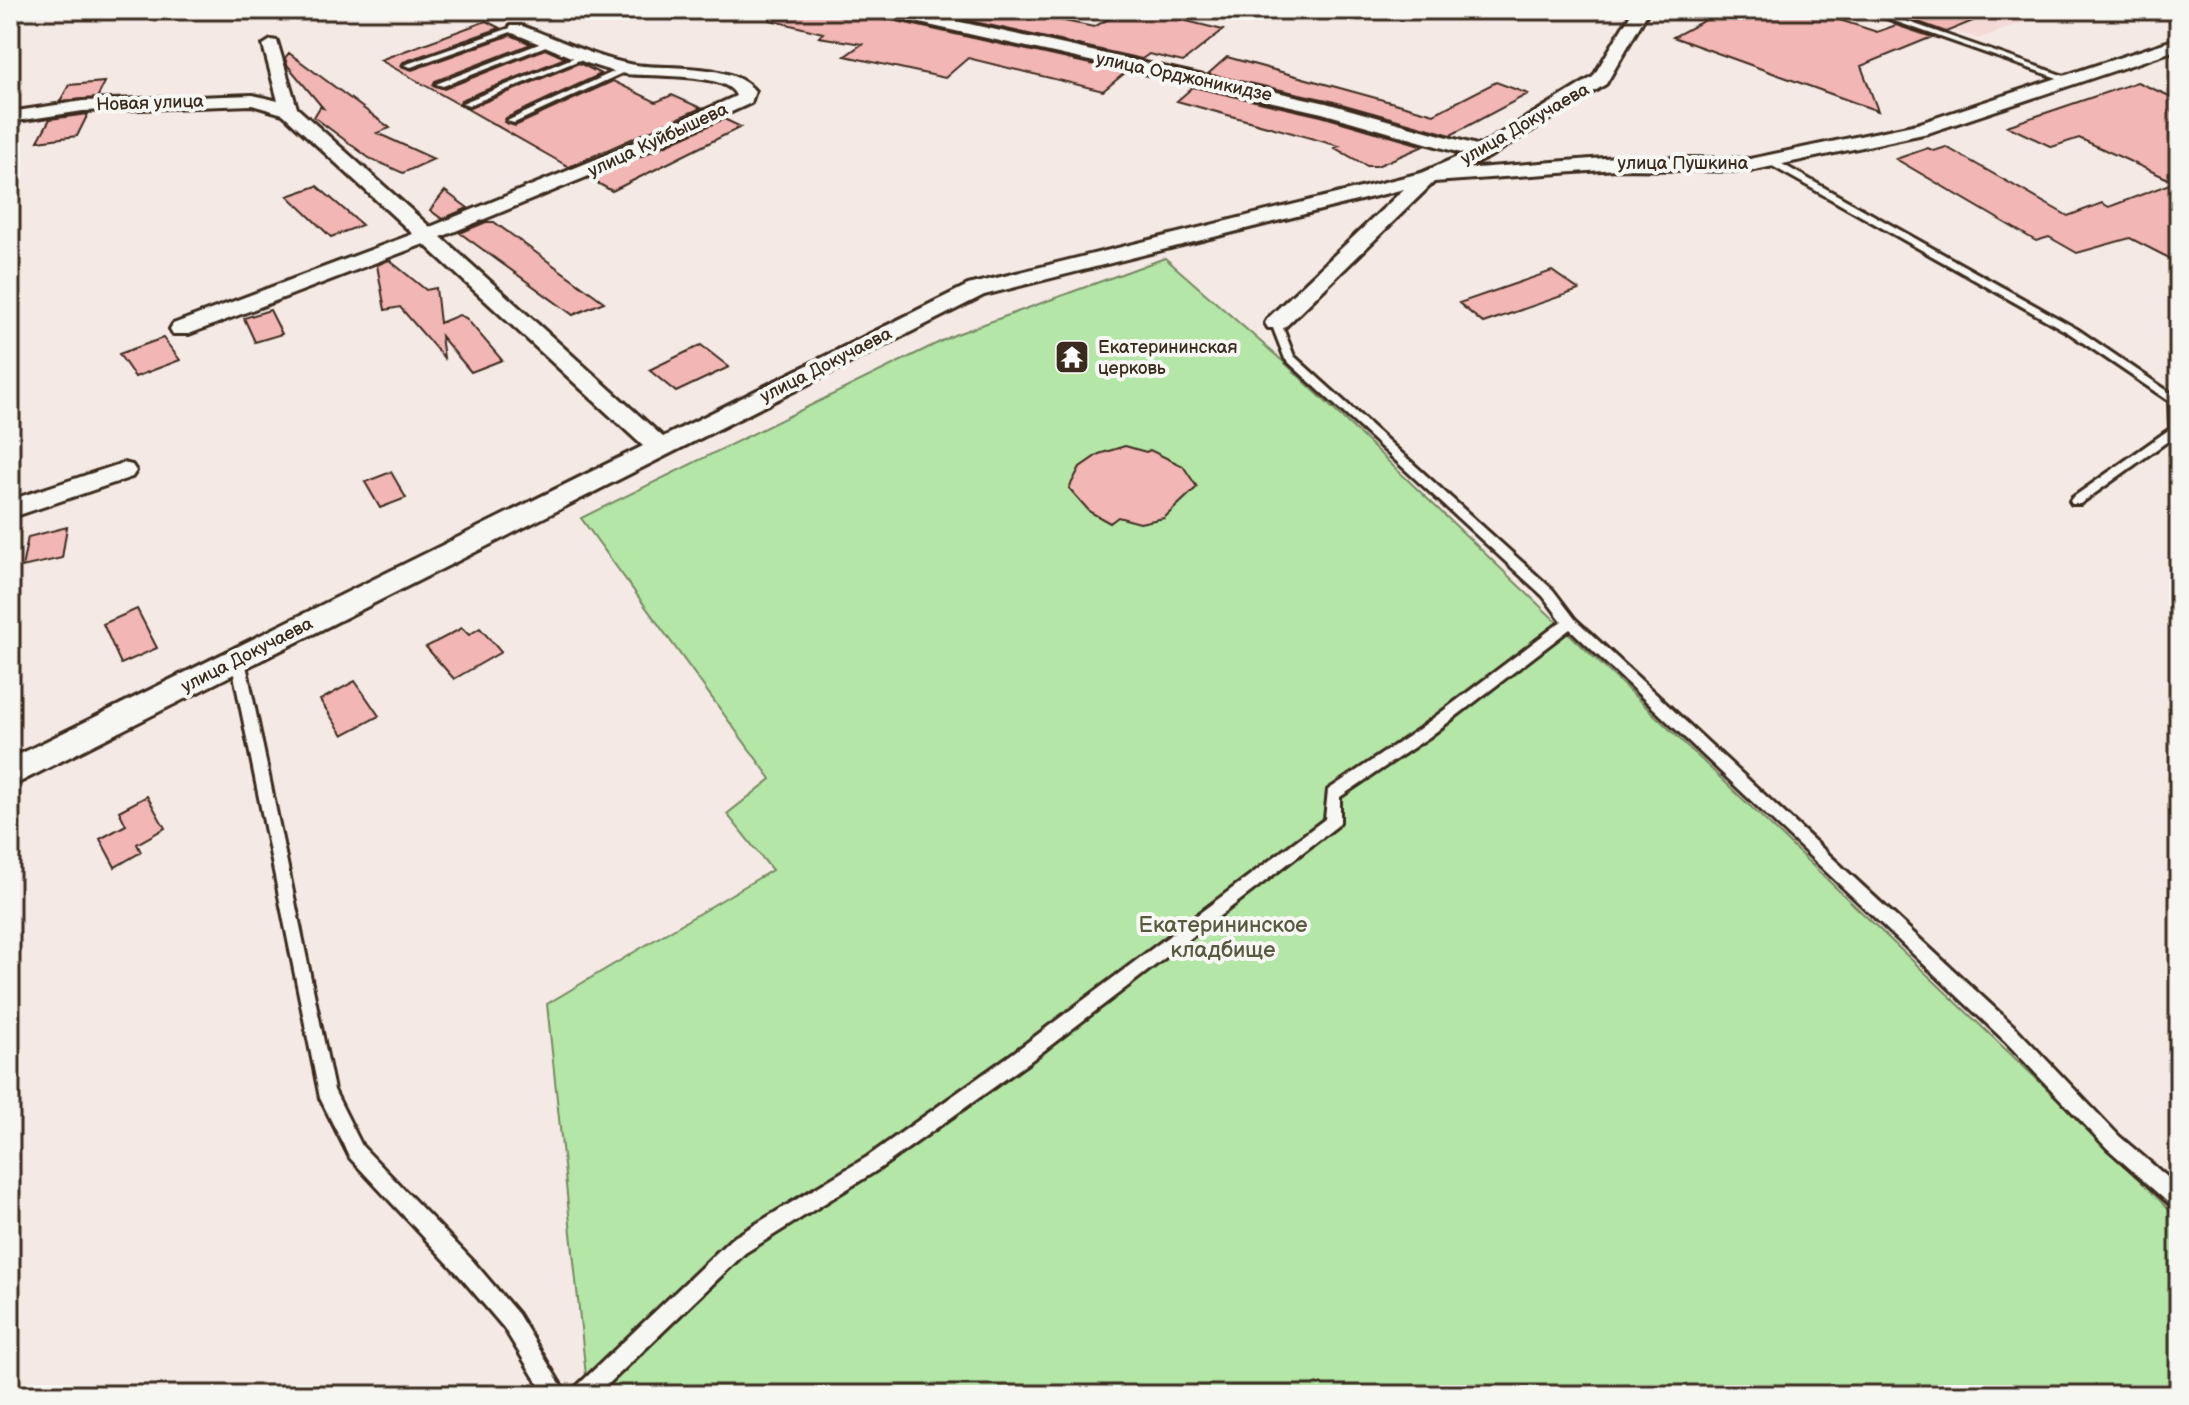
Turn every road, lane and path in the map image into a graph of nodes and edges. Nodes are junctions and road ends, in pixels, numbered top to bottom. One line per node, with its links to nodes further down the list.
1 (884, 10): 17 (street, улица Орджоникидзе)
2 (1641, 10): 17 (street, улица Докучаева)
3 (1867, 10): 11 (lane)
4 (516, 29): 5 (street, улица Куйбышева); 9 (lane)
5 (552, 42): 8 (street, улица Куйбышева); 12 (lane)
6 (2179, 43): 11 (street, улица Пушкина)
7 (271, 45): 14 (street)
8 (588, 55): 10 (street, улица Куйбышева); 13 (lane)
9 (408, 65)
10 (627, 69): 16 (lane); 20 (street, улица Куйбышева)
11 (2069, 79): 18 (street, улица Пушкина)
12 (440, 84)
13 (466, 103)
14 (289, 110): 15 (street, Новая улица); 20 (street)
15 (10, 117)
16 (511, 121)
17 (1482, 153): 19 (street, улица Докучаева)
18 (1770, 161): 19 (street, улица Пушкина); 25 (lane)
19 (1428, 177): 21 (street); 23 (street, улица Докучаева)
20 (428, 238): 22 (street, улица Куйбышева); 23 (street)
21 (1276, 323): 27 (lane)
22 (181, 329)
23 (660, 448): 28 (street, улица Докучаева)
24 (123, 471): 26 (street)
25 (2076, 501)
26 (10, 509)
27 (1570, 622): 30 (lane); 32 (lane)
28 (238, 660): 29 (street, улица Докучаева); 31 (lane)
29 (10, 774)
30 (2179, 1199)
31 (557, 1395)
32 (582, 1395)

